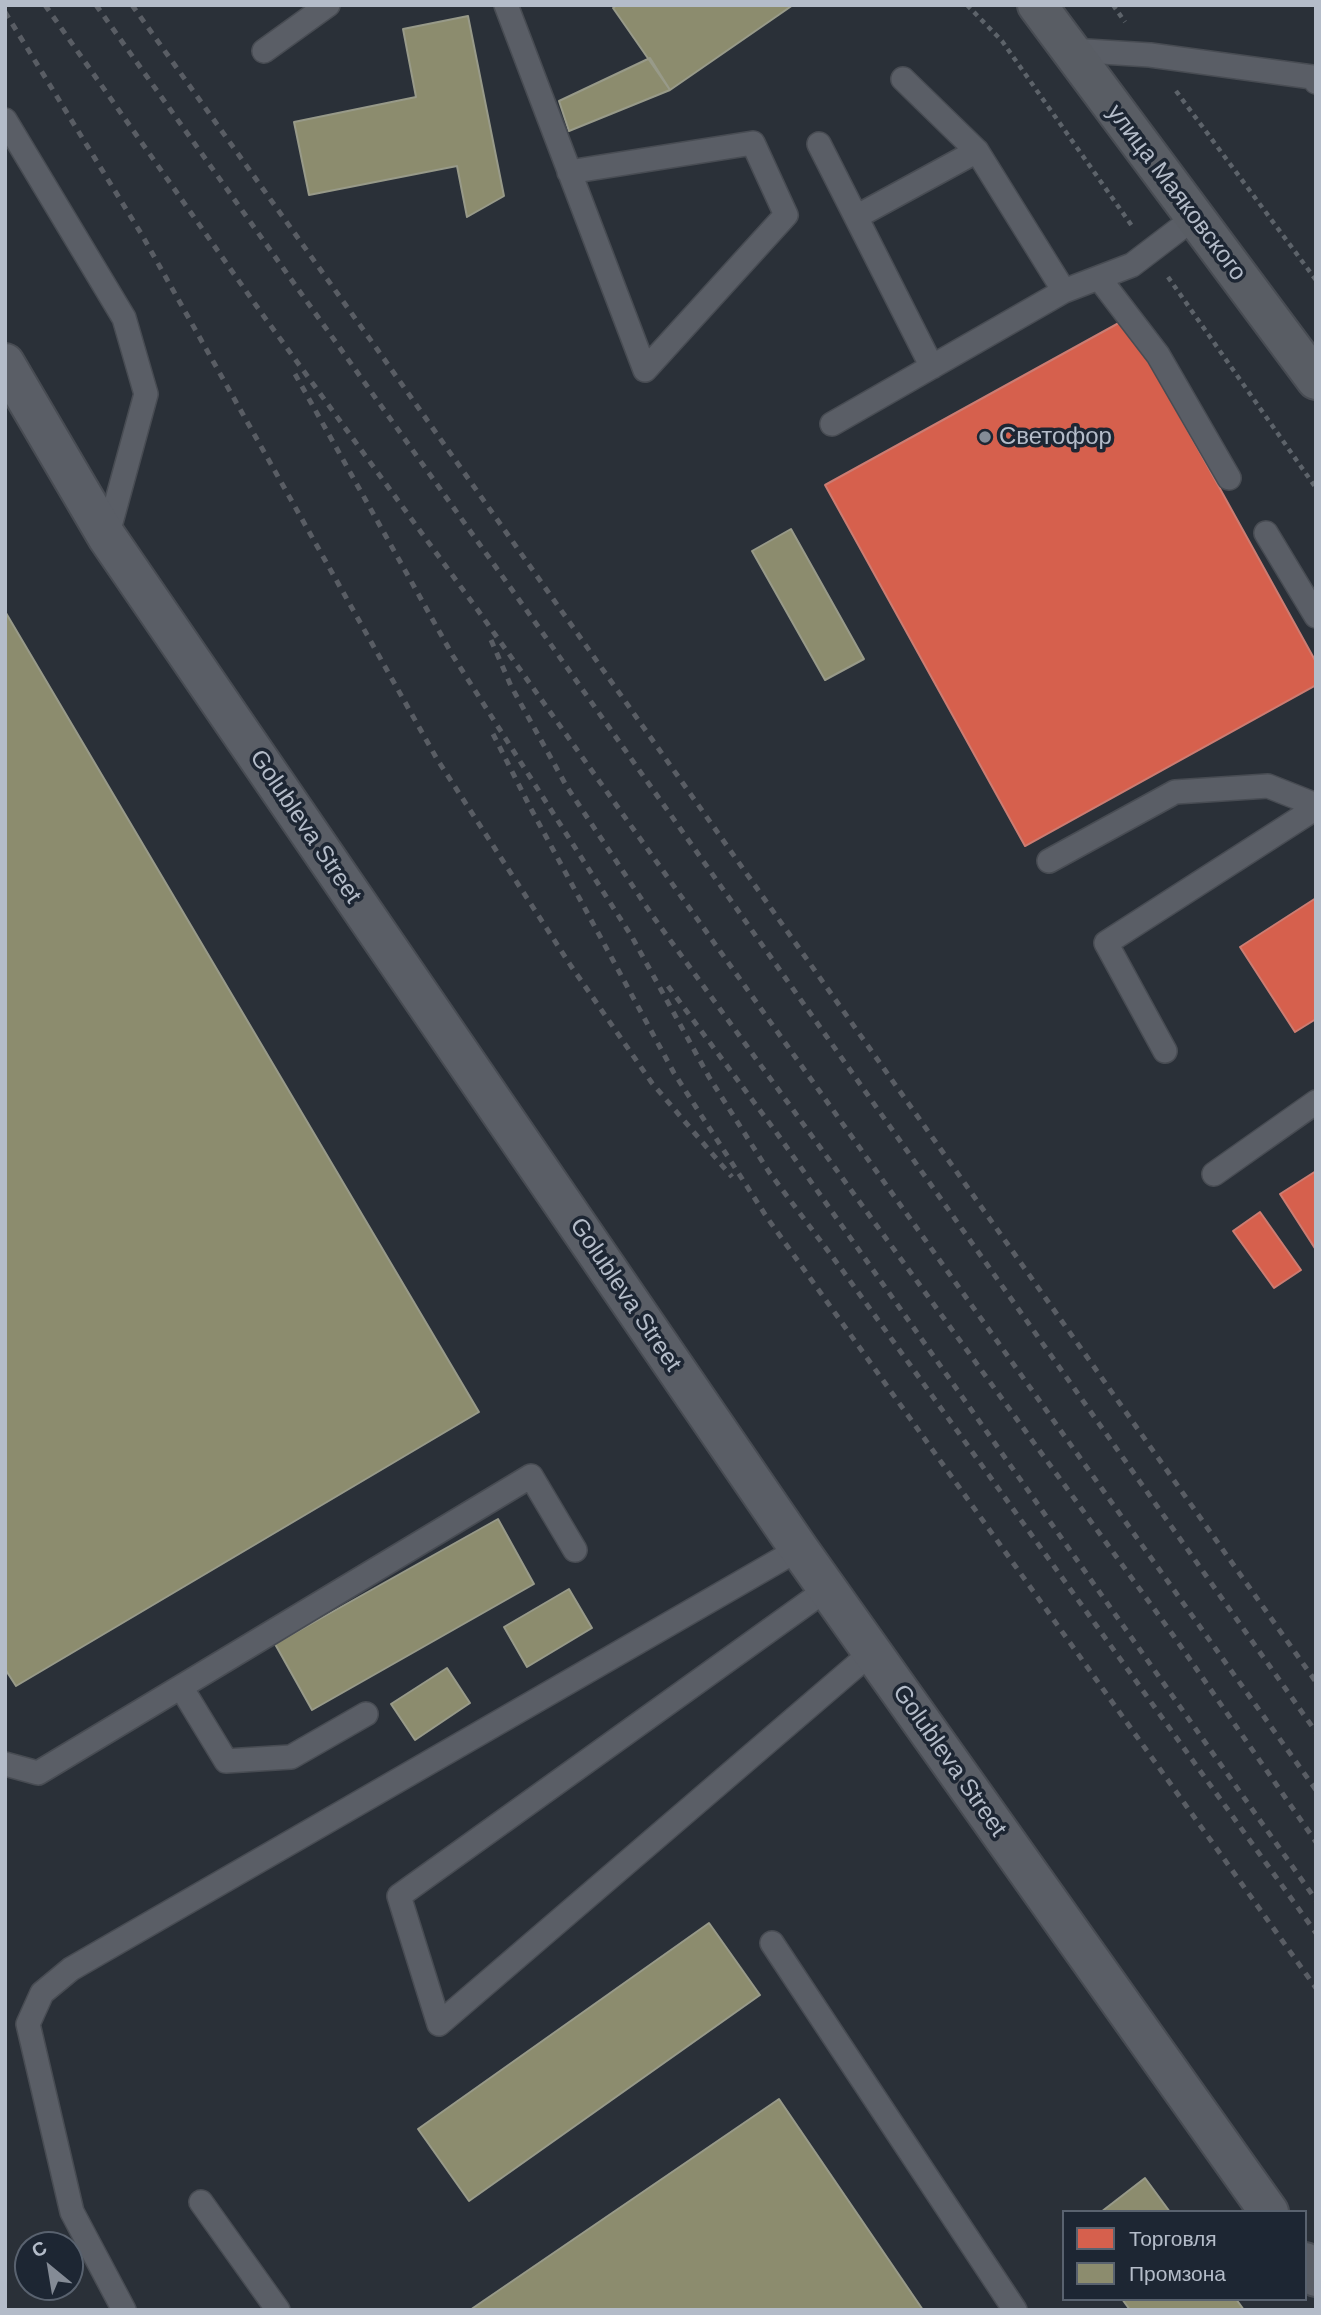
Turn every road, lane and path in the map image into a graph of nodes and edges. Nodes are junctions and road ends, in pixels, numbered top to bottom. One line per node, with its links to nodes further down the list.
1 (328, 5): 8 (lane)
2 (506, 5): 15 (lane)
3 (967, 5): 6 (path)
4 (1037, 5): 7 (main road, улица Маяковского)
5 (1113, 5): 9 (path)
6 (1002, 41)
7 (1070, 50): 9 (lane); 17 (main road, улица Маяковского)
8 (264, 51)
9 (1150, 55): 11 (lane); 19 (path)
10 (903, 79): 14 (lane)
11 (1316, 82)
12 (5, 120): 27 (lane)
13 (819, 144): 16 (lane)
14 (977, 151): 16 (lane); 20 (lane)
15 (569, 172): 15 (lane)
16 (856, 217): 22 (lane)
17 (1195, 217): 18 (lane); 23 (main road, улица Маяковского)
18 (1099, 278): 20 (lane); 25 (lane)
19 (1316, 280)
20 (1064, 291): 22 (lane)
21 (5, 363): 27 (street, Golubleva Street)
22 (932, 367): 24 (lane)
23 (1316, 380)
24 (832, 424)
25 (1229, 478)
26 (1266, 533): 28 (lane)
27 (107, 537): 34 (street, Golubleva Street)
28 (1316, 616)
29 (1316, 806): 30 (lane); 31 (lane)
30 (1049, 861)
31 (1166, 1051)
32 (1316, 1102): 33 (lane)
33 (1213, 1174)
34 (799, 1549): 36 (street, Golubleva Street); 44 (lane)
35 (575, 1550): 38 (lane)
36 (827, 1589): 37 (street, Golubleva Street); 37 (lane)
37 (872, 1652): 43 (street, Golubleva Street)
38 (181, 1687): 39 (lane); 40 (lane)
39 (366, 1714)
40 (5, 1764)
41 (772, 1943): 46 (lane)
42 (201, 2202): 45 (lane)
43 (1268, 2210)
44 (124, 2310)
45 (278, 2310)
46 (1015, 2310)

